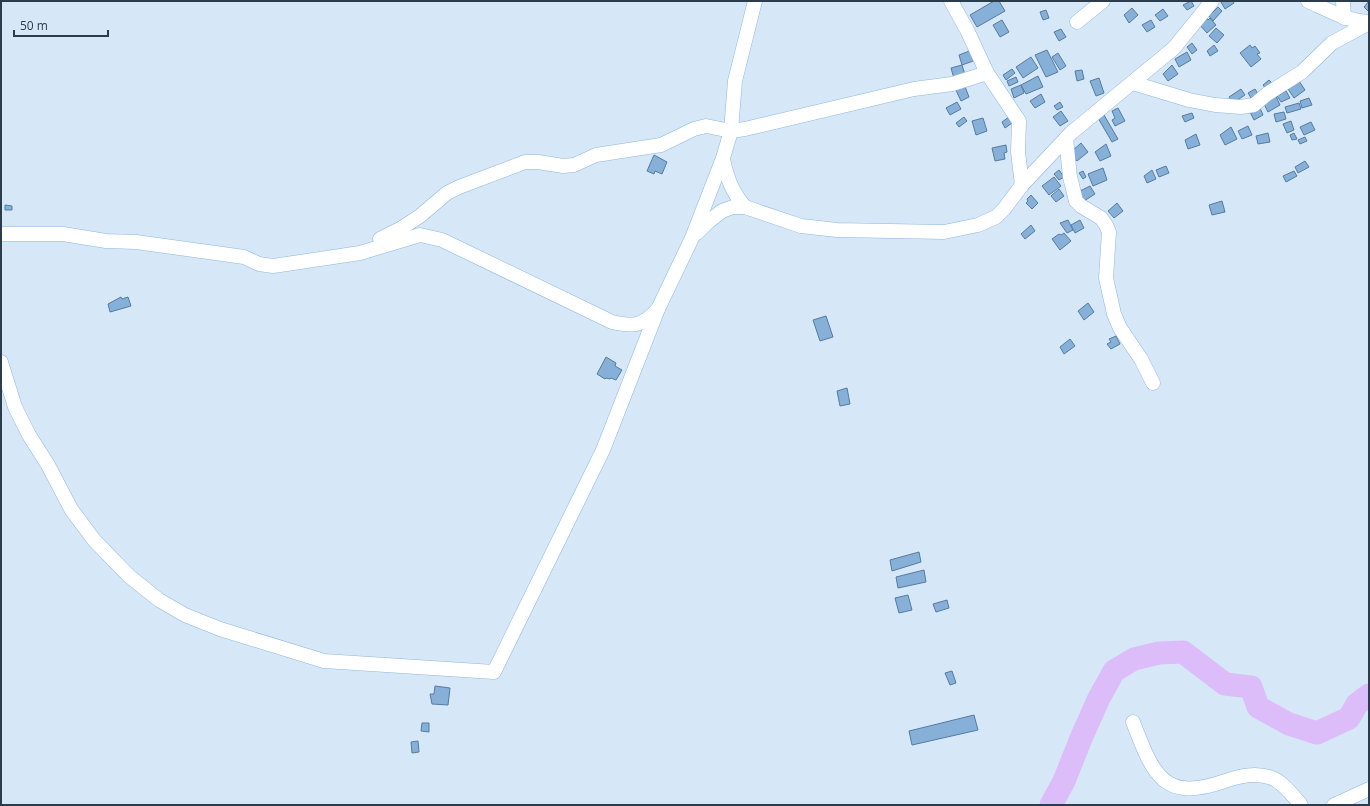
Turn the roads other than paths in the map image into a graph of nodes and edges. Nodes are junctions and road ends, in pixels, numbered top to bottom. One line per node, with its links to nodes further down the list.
1 (951, 1): 10 (street)
2 (1103, 1): 8 (street)
3 (1212, 1): 11 (street)
4 (1308, 1): 7 (street)
5 (1343, 1): 7 (street)
6 (757, 3): 12 (street)
7 (1344, 18): 9 (street)
8 (1077, 22)
9 (1369, 23): 11 (street)
10 (987, 73): 12 (street); 15 (street)
11 (1133, 84): 13 (street)
12 (731, 131): 14 (street); 19 (street)
13 (1066, 138): 15 (street); 22 (street)
14 (723, 158): 16 (street); 18 (street)
15 (1022, 185): 16 (street)
16 (745, 207): 18 (street)
17 (1, 234): 19 (street)
18 (692, 238): 20 (street)
19 (345, 255): 20 (street)
20 (658, 309): 21 (street)
21 (1, 362)
22 (1153, 383)
23 (1133, 722): 25 (street)
24 (1369, 789): 26 (street)
25 (1301, 805)
26 (1334, 805)

